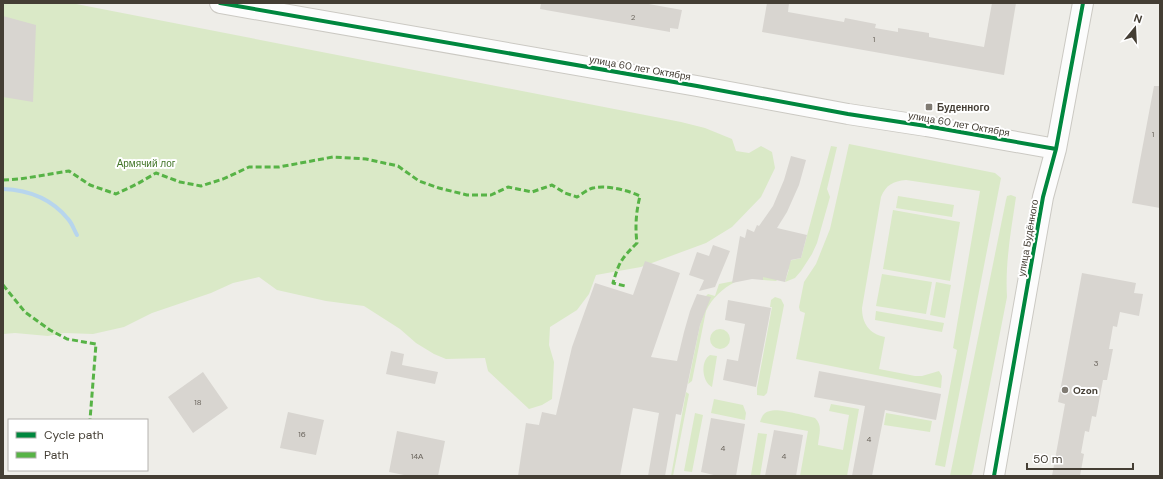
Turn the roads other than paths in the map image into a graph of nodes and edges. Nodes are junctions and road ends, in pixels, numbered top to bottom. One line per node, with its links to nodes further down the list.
1 (220, 3): 3 (street, улица 60 лет Октября)
2 (1083, 3): 3 (street, улица Будённого)
3 (1056, 149): 4 (street, улица Будённого)
4 (994, 476)

